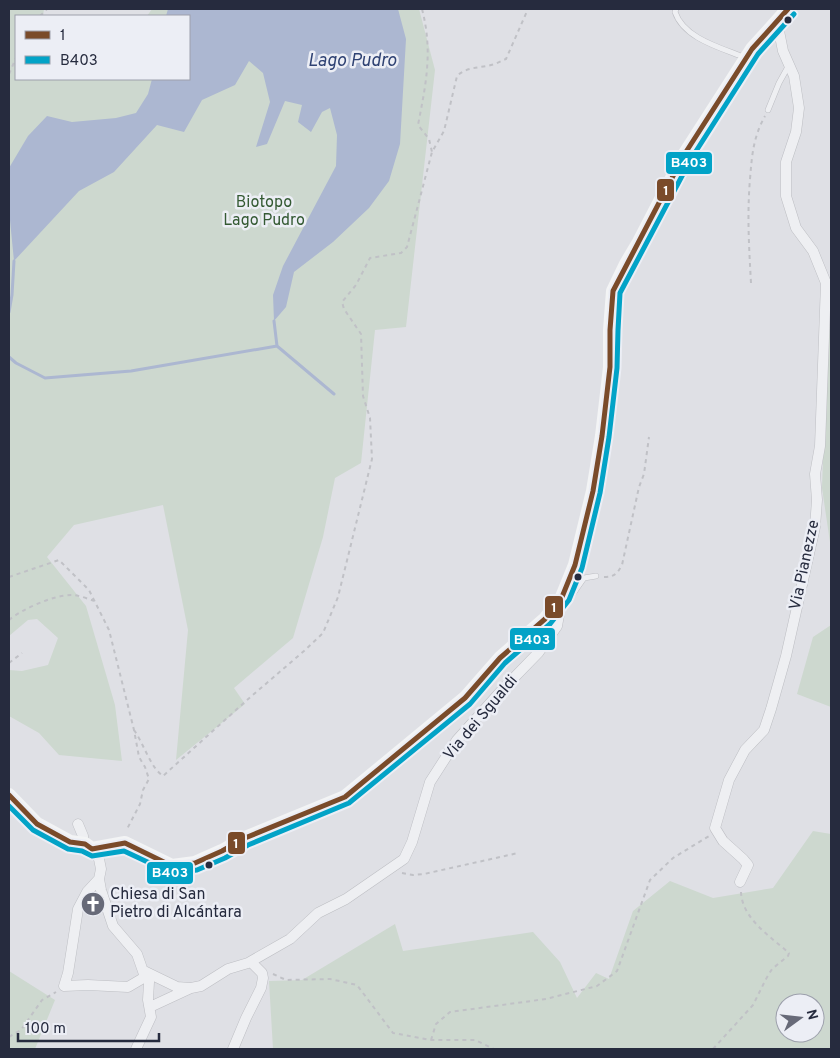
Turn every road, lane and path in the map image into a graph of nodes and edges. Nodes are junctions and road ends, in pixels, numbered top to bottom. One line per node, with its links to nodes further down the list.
1 (422, 9): 11 (path)
2 (528, 9): 11 (path)
3 (676, 9): 6 (lane)
4 (788, 9): 5 (street)
5 (777, 21): 6 (street); 8 (street, Via Pianezze)
6 (746, 58): 17 (street)
7 (15, 60): 9 (path)
8 (789, 65): 10 (lane); 24 (street, Via Pianezze)
9 (9, 74)
10 (768, 110): 12 (path)
11 (432, 152): 21 (path)
12 (751, 283)
13 (649, 438): 14 (path)
14 (596, 576): 17 (lane, Via dei Sgualdi)
15 (9, 577): 16 (path)
16 (95, 601): 18 (path); 21 (path)
17 (561, 602): 25 (street); 28 (street, Via dei Sgualdi)
18 (9, 620)
19 (22, 653): 20 (path)
20 (9, 663)
21 (134, 730): 25 (path)
22 (9, 794): 26 (street)
23 (78, 824): 26 (street)
24 (718, 833): 30 (street); 37 (path)
25 (114, 845): 26 (street)
26 (87, 846): 29 (street)
27 (518, 852): 28 (path)
28 (390, 870): 31 (street, Via dei Sgualdi)
29 (99, 879): 32 (street); 33 (street)
30 (740, 882): 41 (path)
31 (255, 965): 34 (street, Via dei Sgualdi); 37 (path); 39 (street)
32 (145, 974): 33 (street); 34 (street); 35 (street)
33 (64, 986): 36 (path)
34 (191, 988): 35 (street, Via dei Sgualdi)
35 (150, 1007): 38 (street)
36 (9, 1037)
37 (431, 1040): 40 (path)
38 (136, 1049)
39 (233, 1049)
40 (494, 1049)
41 (713, 1049)

